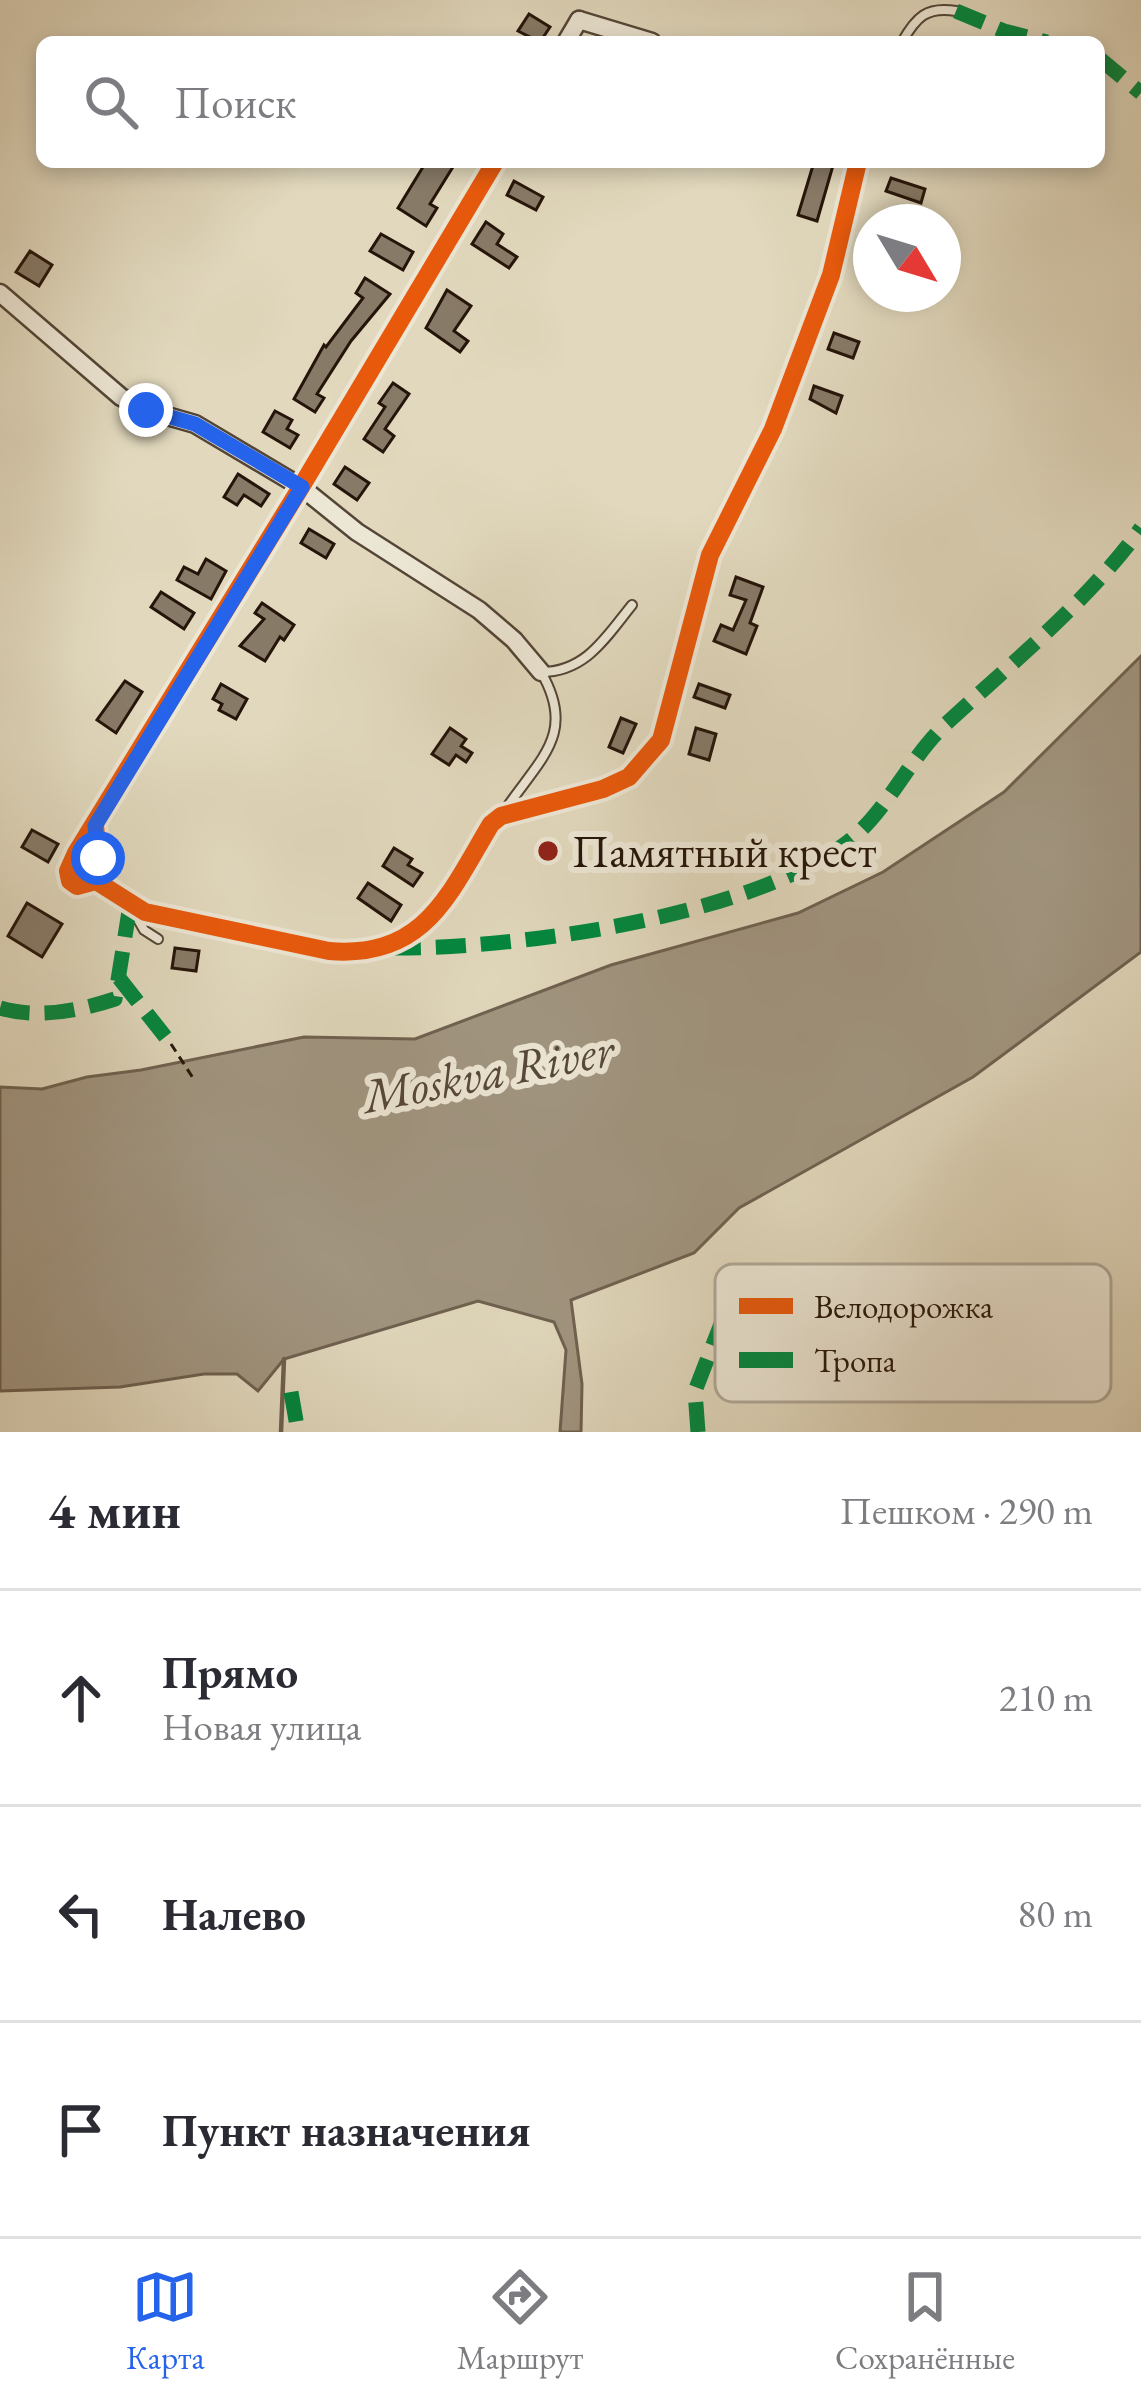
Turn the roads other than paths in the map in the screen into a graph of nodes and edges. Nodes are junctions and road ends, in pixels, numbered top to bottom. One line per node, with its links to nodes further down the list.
1 (572, 0): 3 (street)
2 (956, 11): 6 (lane)
3 (579, 20): 4 (street); 5 (street)
4 (570, 36)
5 (632, 36)
6 (906, 36)
7 (491, 168): 10 (street)
8 (857, 168): 13 (street)
9 (0, 293): 10 (street)
10 (302, 487): 12 (street); 14 (street)
11 (632, 605): 12 (lane)
12 (542, 672): 13 (lane)
13 (501, 816): 16 (street)
14 (95, 826): 15 (street); 15 (street)
15 (96, 881): 16 (street)
16 (130, 905): 17 (lane)
17 (158, 939)

